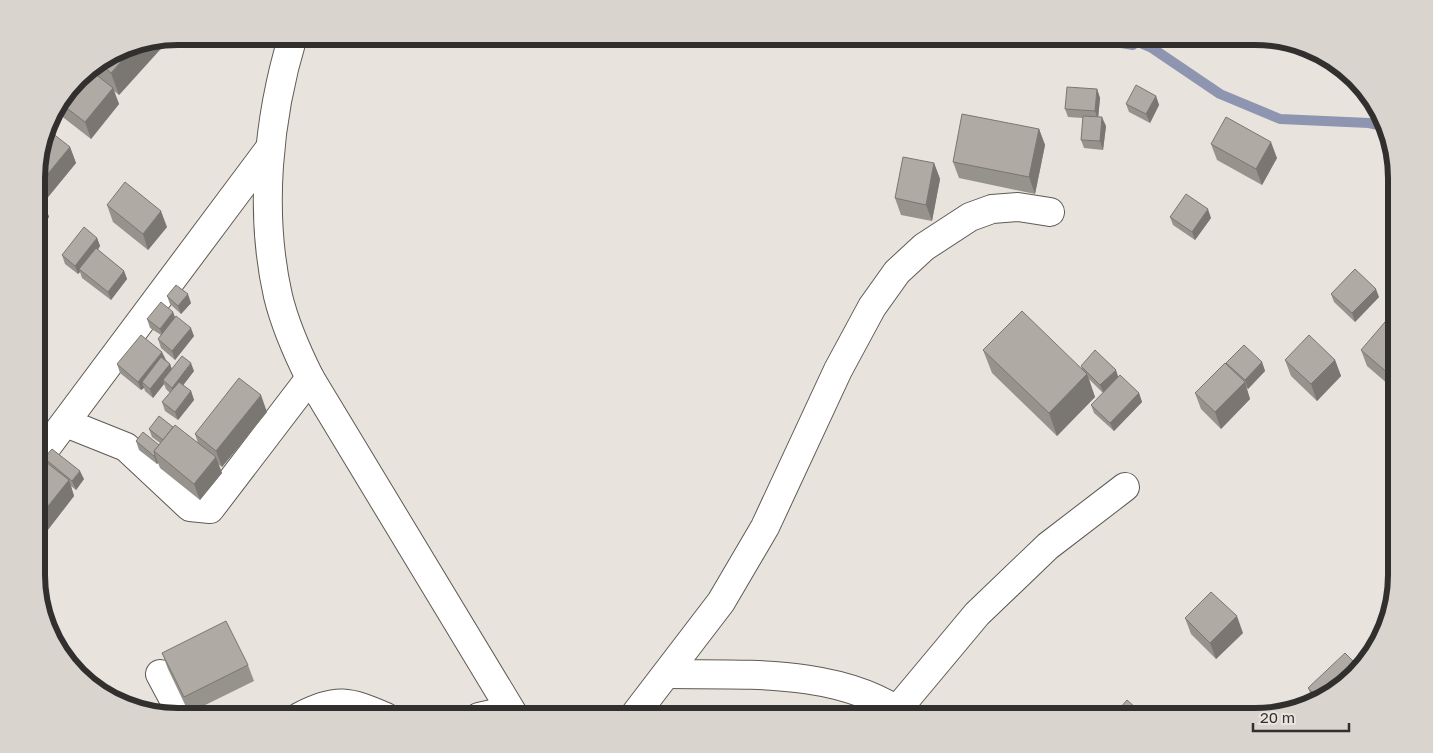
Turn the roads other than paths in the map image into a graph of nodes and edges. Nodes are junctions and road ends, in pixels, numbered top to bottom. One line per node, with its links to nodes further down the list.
1 (291, 45): 2 (street)
2 (270, 148): 4 (street); 5 (street)
3 (1050, 212): 9 (street)
4 (310, 378): 5 (street); 13 (street)
5 (66, 423): 6 (street)
6 (45, 450)
7 (1126, 487): 16 (street)
8 (160, 674): 10 (street)
9 (667, 674): 14 (street); 15 (street)
10 (178, 708)
11 (321, 708): 12 (street)
12 (366, 708)
13 (509, 708)
14 (641, 708)
15 (888, 708)
16 (903, 708)

